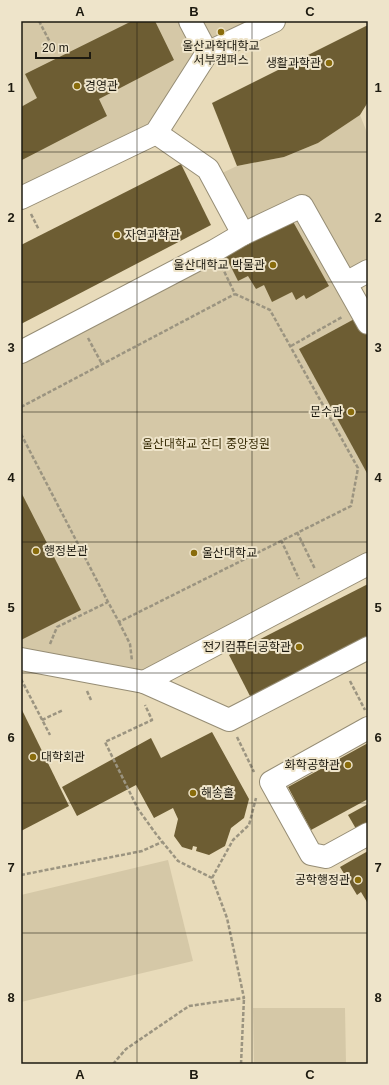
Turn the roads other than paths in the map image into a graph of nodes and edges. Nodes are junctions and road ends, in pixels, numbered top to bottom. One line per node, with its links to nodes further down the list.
1 (190, 21): 3 (street)
2 (274, 21): 3 (street)
3 (207, 53): 4 (street)
4 (156, 133): 5 (street); 6 (street)
5 (21, 198)
6 (243, 234): 8 (street); 10 (street)
7 (368, 271): 8 (street)
8 (346, 283): 9 (street)
9 (368, 323)
10 (21, 352)
11 (368, 564): 14 (street)
12 (368, 648): 14 (street)
13 (21, 659): 14 (street)
14 (139, 681)
15 (368, 728): 16 (street)
16 (368, 834)

